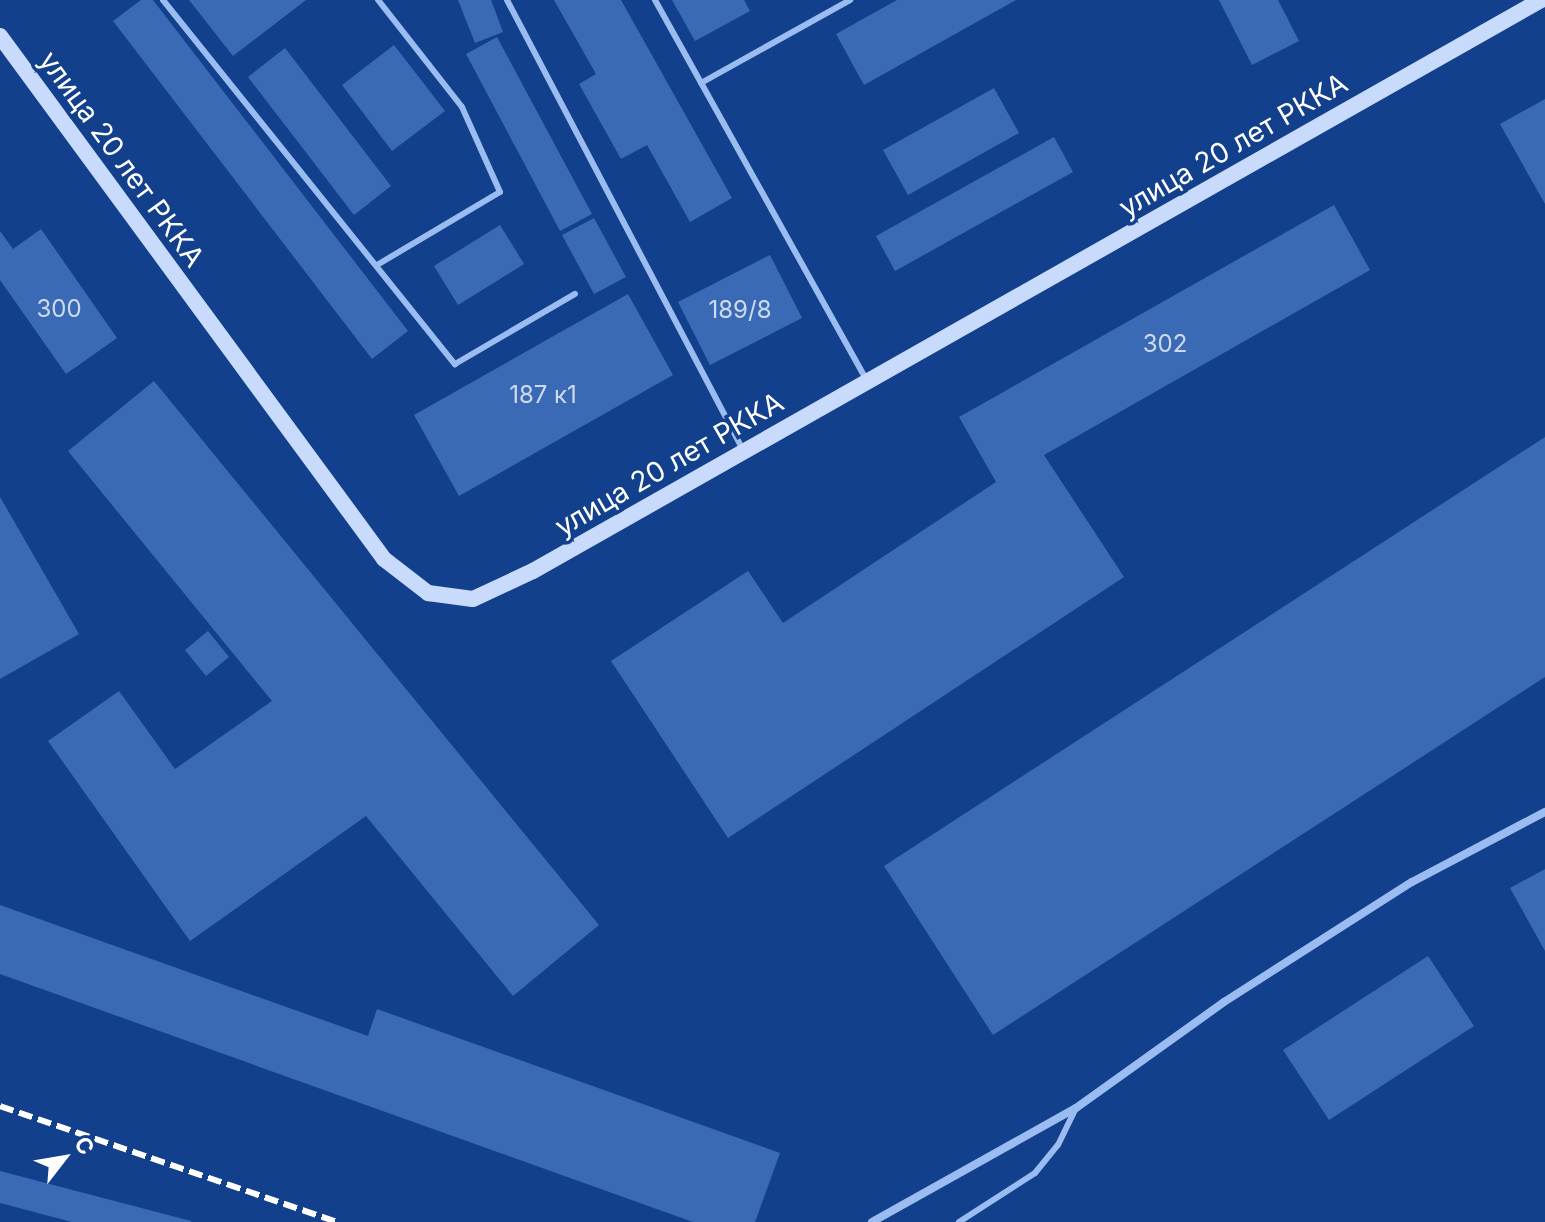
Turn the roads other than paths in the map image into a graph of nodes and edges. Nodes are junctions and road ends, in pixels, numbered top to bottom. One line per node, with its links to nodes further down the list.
1 (163, 0): 9 (lane)
2 (378, 0): 9 (lane)
3 (507, 0): 12 (lane)
4 (655, 0): 8 (lane)
5 (850, 0): 8 (lane)
6 (1541, 0): 11 (main road, улица 20 лет РККА)
7 (0, 36): 12 (main road, улица 20 лет РККА)
8 (701, 83): 11 (lane)
9 (377, 265): 10 (lane)
10 (575, 294)
11 (867, 382): 12 (main road, улица 20 лет РККА)
12 (744, 451)
13 (1545, 812): 14 (street)
14 (1076, 1108): 15 (street); 16 (lane)
15 (872, 1222)
16 (959, 1222)

